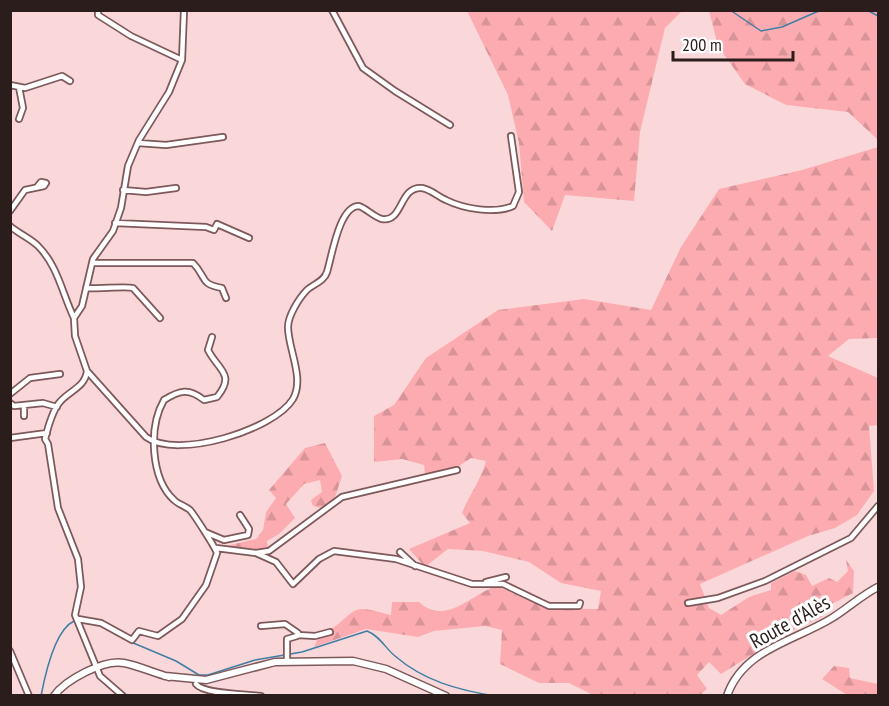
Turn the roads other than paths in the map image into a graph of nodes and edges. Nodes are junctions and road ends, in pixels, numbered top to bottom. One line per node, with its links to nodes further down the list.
1 (98, 10): 5 (street)
2 (190, 10): 4 (street)
3 (333, 10): 10 (street)
4 (184, 11): 5 (street)
5 (182, 60): 13 (street)
6 (70, 81): 8 (street)
7 (10, 85): 8 (street)
8 (19, 87): 9 (street)
9 (19, 119)
10 (450, 125)
11 (512, 136): 36 (street)
12 (223, 137): 13 (street)
13 (138, 143): 16 (street)
14 (37, 187): 17 (street)
15 (176, 188): 16 (street)
16 (123, 190): 18 (street)
17 (10, 211)
18 (115, 223): 20 (street); 21 (street)
19 (10, 226): 24 (street)
20 (249, 238)
21 (92, 263): 22 (street); 23 (street)
22 (86, 288): 24 (street); 25 (street)
23 (226, 297)
24 (74, 318): 27 (street)
25 (160, 318)
26 (212, 337): 36 (street)
27 (87, 371): 32 (street); 36 (street)
28 (60, 374): 29 (street)
29 (10, 394)
30 (10, 403): 31 (street)
31 (24, 405): 32 (street); 33 (street)
32 (57, 407): 34 (street)
33 (24, 416)
34 (46, 436): 35 (street); 50 (street)
35 (10, 438)
36 (153, 442): 40 (street)
37 (457, 470): 43 (street)
38 (879, 506): 49 (street)
39 (240, 516): 40 (street)
40 (205, 532): 41 (street)
41 (216, 548): 43 (street); 50 (street)
42 (400, 552): 44 (street)
43 (256, 553): 44 (street)
44 (416, 566): 46 (street)
45 (506, 577): 46 (street)
46 (486, 582): 48 (street)
47 (879, 587): 62 (main road, Route d'Alès)
48 (580, 603)
49 (688, 603)
50 (78, 621): 58 (street)
51 (261, 626): 54 (street)
52 (316, 628): 55 (street)
53 (330, 632): 55 (street)
54 (298, 635): 55 (street); 57 (street)
55 (319, 635)
56 (10, 651): 63 (street)
57 (287, 657): 60 (main road); 67 (main road)
58 (97, 669): 59 (main road); 64 (main road); 65 (street)
59 (165, 676): 60 (main road); 61 (main road)
60 (224, 676): 61 (main road)
61 (195, 684): 66 (street)
62 (728, 695)
63 (29, 696)
64 (54, 696)
65 (123, 696)
66 (261, 696)
67 (446, 696)

